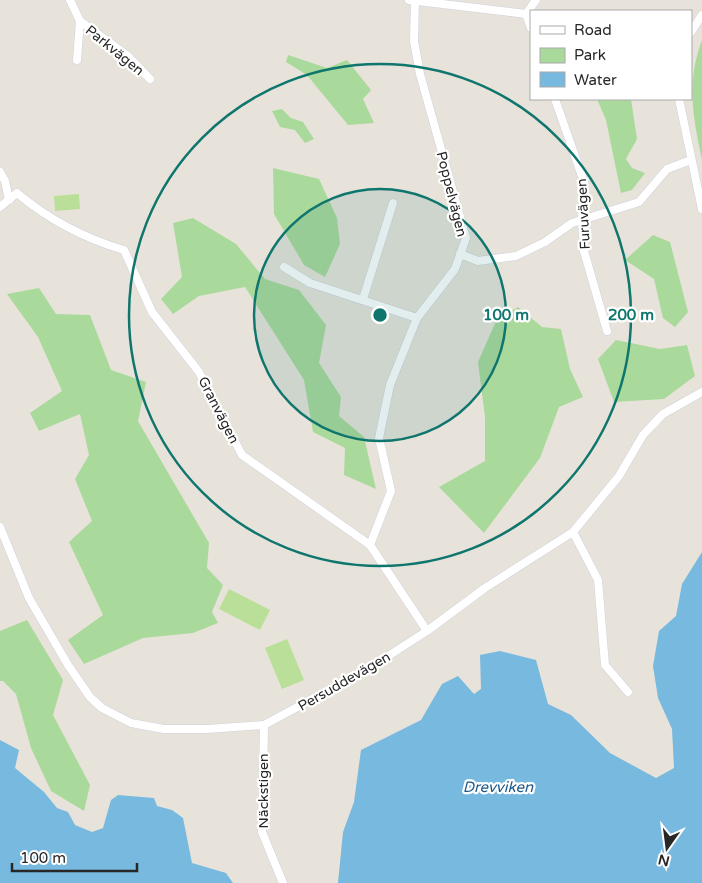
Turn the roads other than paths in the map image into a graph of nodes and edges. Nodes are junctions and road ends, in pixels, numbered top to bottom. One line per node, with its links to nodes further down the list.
1 (70, 0): 6 (street, Parkvägen)
2 (536, 0): 4 (street)
3 (413, 1): 4 (street); 20 (street, Poppelvägen)
4 (526, 14): 7 (street)
5 (702, 15): 8 (street)
6 (80, 21): 9 (street, Parkvägen); 10 (street, Parkvägen)
7 (530, 25)
8 (692, 30)
9 (77, 60)
10 (150, 79)
11 (555, 100): 19 (street, Furuvägen)
12 (679, 100): 13 (street)
13 (691, 160): 18 (street); 19 (street)
14 (0, 172): 15 (street)
15 (9, 200): 17 (street); 28 (street, Granvägen)
16 (392, 203): 22 (street)
17 (0, 207)
18 (702, 210)
19 (582, 220): 20 (street); 24 (street, Furuvägen)
20 (460, 254): 23 (street, Poppelvägen)
21 (284, 267): 22 (street)
22 (363, 299): 23 (street)
23 (417, 318): 28 (street, Poppelvägen)
24 (607, 331)
25 (702, 392): 27 (street, Persuddevägen)
26 (0, 527): 31 (street, Persuddevägen)
27 (573, 532): 29 (street, Persuddevägen); 30 (street)
28 (370, 545): 29 (street, Granvägen)
29 (427, 631): 31 (street, Persuddevägen)
30 (628, 692)
31 (264, 725): 32 (street, Näckstigen)
32 (283, 883)

